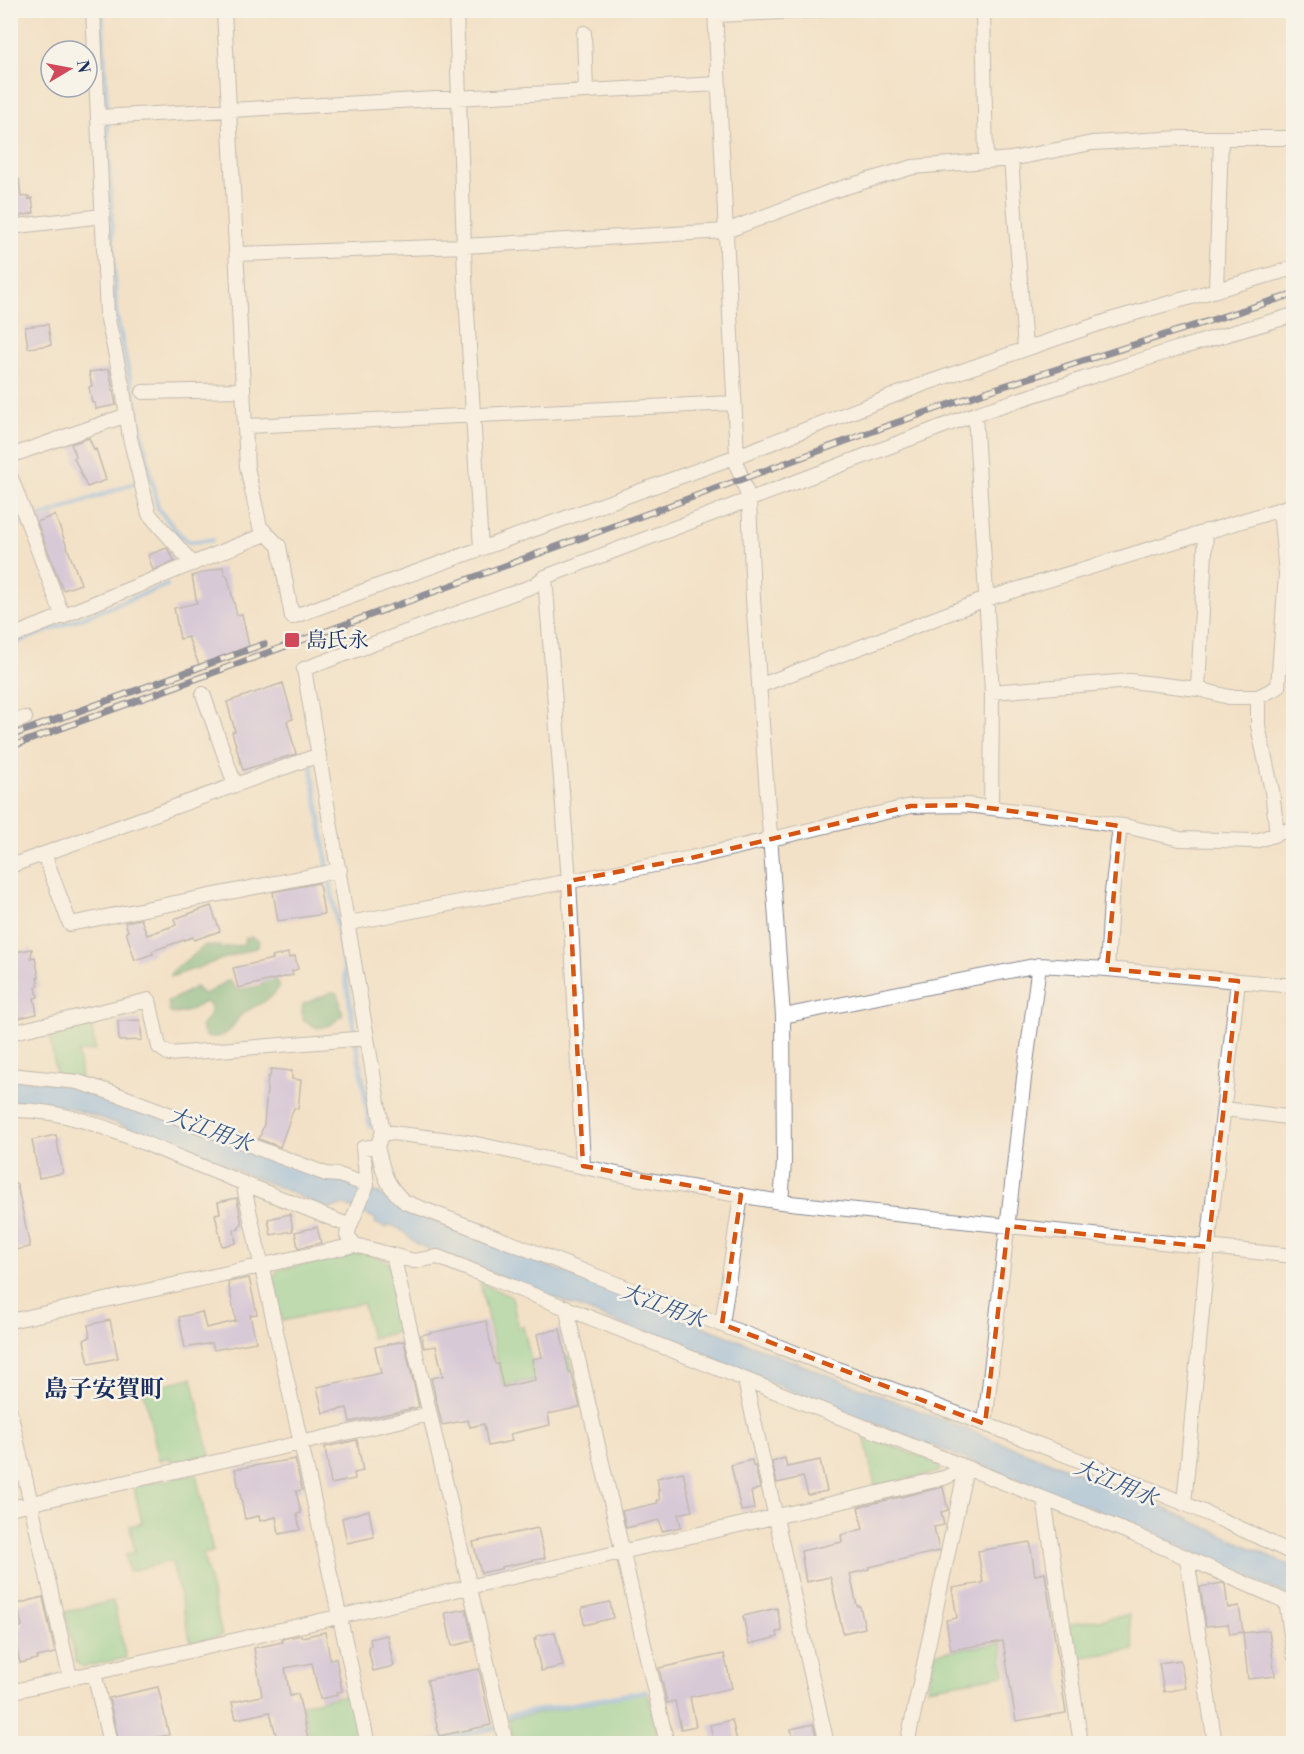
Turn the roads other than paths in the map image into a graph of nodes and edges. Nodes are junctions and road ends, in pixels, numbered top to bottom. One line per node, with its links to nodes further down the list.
1 (93, 10): 12 (street)
2 (224, 10): 11 (street)
3 (456, 10): 10 (street)
4 (821, 10): 6 (street)
5 (983, 10): 16 (street)
6 (715, 13): 8 (street)
7 (584, 33): 9 (street)
8 (719, 84): 9 (street); 19 (street)
9 (586, 92): 10 (street)
10 (459, 98): 11 (street); 20 (street)
11 (230, 109): 12 (street); 21 (street)
12 (104, 116): 17 (street)
13 (1221, 138): 14 (street); 15 (street); 23 (street)
14 (1293, 138)
15 (1011, 159): 16 (street); 25 (street)
16 (986, 161): 19 (street)
17 (102, 216): 18 (street); 30 (street)
18 (10, 227)
19 (726, 231): 20 (street); 28 (street)
20 (464, 246): 21 (street); 31 (street)
21 (237, 254): 26 (street)
22 (1293, 268): 23 (street)
23 (1216, 290): 25 (street)
24 (1293, 315): 29 (street)
25 (1025, 349): 34 (street)
26 (242, 390): 27 (street); 32 (street)
27 (142, 392)
28 (734, 403): 31 (street); 34 (street)
29 (975, 414): 36 (street); 44 (street)
30 (127, 415): 33 (street); 42 (street)
31 (473, 415): 32 (street); 41 (street)
32 (246, 426): 40 (street)
33 (10, 456)
34 (735, 457): 36 (street); 41 (street)
35 (10, 475): 45 (street)
36 (749, 499): 43 (street); 47 (street)
37 (1293, 505): 38 (street)
38 (1280, 509): 39 (street); 51 (street)
39 (1206, 531): 44 (street); 48 (street)
40 (266, 534): 41 (street); 42 (street)
41 (481, 549)
42 (194, 564): 45 (street)
43 (544, 577): 54 (street); 64 (street)
44 (986, 598): 47 (street); 49 (street)
45 (63, 617): 46 (street)
46 (10, 637)
47 (759, 686): 60 (street)
48 (1198, 689): 49 (street); 51 (street)
49 (992, 692): 56 (street)
50 (203, 694): 55 (street)
51 (1258, 697): 59 (street)
52 (25, 718): 53 (street)
53 (10, 723)
54 (319, 755): 55 (street); 63 (street)
55 (235, 785): 61 (street)
56 (991, 808): 57 (street); 60 (street)
57 (1120, 826): 59 (street); 67 (street)
58 (1293, 828): 59 (street)
59 (1277, 834)
60 (771, 839): 64 (street); 70 (street)
61 (44, 854): 62 (street); 63 (street)
62 (10, 866)
63 (331, 871): 65 (street)
64 (568, 881): 65 (street); 79 (street)
65 (349, 922): 72 (street)
66 (1039, 965): 67 (street); 70 (street); 85 (street)
67 (1107, 969): 68 (street)
68 (1238, 981): 69 (street); 74 (street)
69 (1293, 986)
70 (783, 1016): 83 (street)
71 (10, 1033): 72 (street)
72 (359, 1039): 77 (street)
73 (10, 1075): 81 (street)
74 (1225, 1109): 76 (street); 87 (street)
75 (10, 1110): 80 (street)
76 (1293, 1118)
77 (383, 1132): 78 (street); 79 (street)
78 (377, 1146): 81 (street); 93 (street)
79 (583, 1167): 82 (street)
80 (243, 1182): 84 (street); 90 (street)
81 (367, 1185): 84 (street)
82 (741, 1196): 83 (street); 93 (street)
83 (781, 1202): 85 (street)
84 (352, 1221): 86 (street)
85 (1008, 1226): 87 (street); 97 (street)
86 (355, 1245): 88 (street); 90 (street)
87 (1208, 1247): 89 (street); 102 (street)
88 (393, 1256): 91 (street); 96 (street)
89 (1293, 1256)
90 (262, 1265): 92 (street); 98 (street)
91 (566, 1307): 94 (street); 105 (street)
92 (10, 1321)
93 (722, 1324): 97 (street)
94 (745, 1381): 99 (street); 104 (street)
95 (10, 1411): 101 (street)
96 (430, 1414): 98 (street); 108 (street)
97 (985, 1424): 102 (street)
98 (301, 1443): 101 (street); 110 (street)
99 (966, 1468): 100 (street); 104 (street); 120 (street)
100 (1044, 1499): 107 (street); 121 (street)
101 (31, 1503): 103 (street); 113 (street)
102 (1184, 1503): 106 (street)
103 (10, 1508)
104 (776, 1517): 105 (street); 119 (street)
105 (622, 1552): 108 (street); 118 (street)
106 (1293, 1554)
107 (1187, 1558): 109 (street); 122 (street)
108 (470, 1587): 110 (street); 117 (street)
109 (1290, 1603): 111 (street)
110 (340, 1618): 112 (street); 116 (street)
111 (1293, 1655)
112 (94, 1672): 113 (street); 115 (street)
113 (70, 1677): 114 (street)
114 (10, 1692)
115 (110, 1743)
116 (368, 1743)
117 (506, 1743)
118 (667, 1743)
119 (827, 1743)
120 (907, 1743)
121 (1080, 1743)
122 (1215, 1743)

